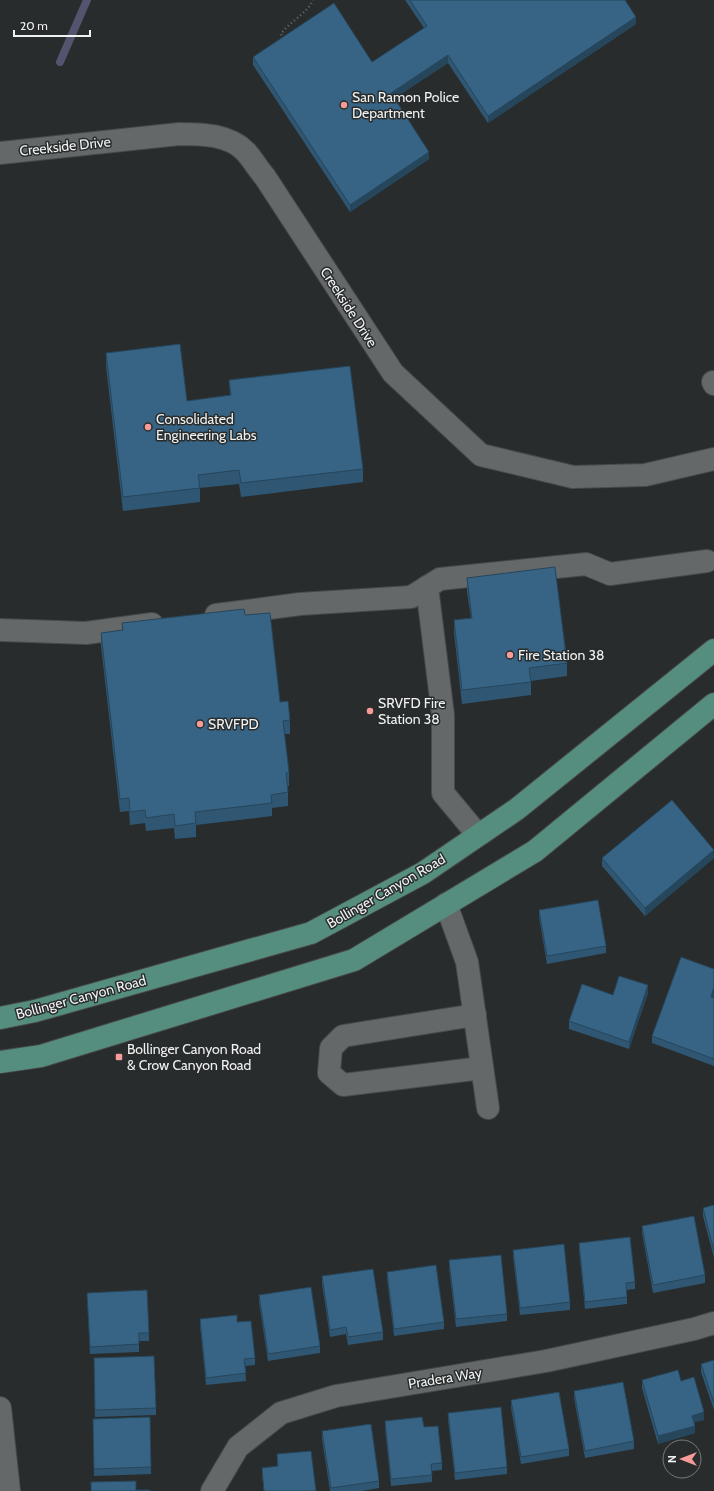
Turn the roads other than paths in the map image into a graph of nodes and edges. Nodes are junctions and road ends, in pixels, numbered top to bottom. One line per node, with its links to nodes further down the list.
1 (0, 153): 2 (street, Creekside Drive)
2 (714, 459)
3 (707, 561): 4 (street)
4 (427, 587): 5 (street); 10 (street)
5 (196, 618)
6 (172, 622): 7 (street)
7 (0, 630)
8 (714, 650): 10 (main road, Bollinger Canyon Road)
9 (714, 704): 11 (main road)
10 (478, 835): 13 (main road, Bollinger Canyon Road)
11 (446, 904): 12 (street); 14 (main road)
12 (475, 1016): 15 (street); 15 (street)
13 (0, 1018)
14 (0, 1062)
15 (482, 1068): 16 (street)
16 (488, 1108)
17 (714, 1322): 20 (street, Pradera Way)
18 (0, 1408): 19 (street)
19 (9, 1491)
20 (212, 1491)

